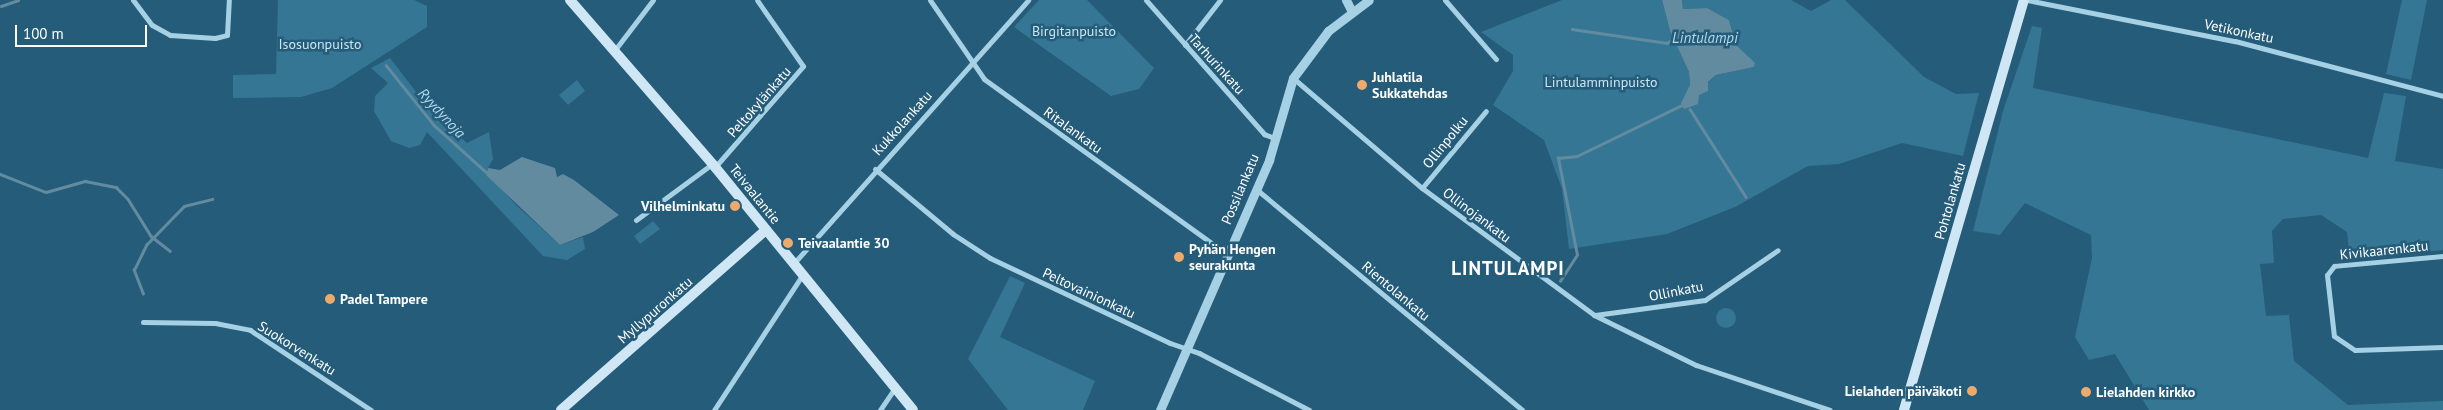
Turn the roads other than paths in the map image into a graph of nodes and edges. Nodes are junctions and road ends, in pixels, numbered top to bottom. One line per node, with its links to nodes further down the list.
1 (133, 0): 2 (street)
2 (229, 0)
3 (570, 0): 16 (main road, Teivaalantie)
4 (653, 0): 16 (street)
5 (757, 0): 23 (street, Peltokylänkatu)
6 (930, 0): 18 (street, Ritalankatu)
7 (1028, 0): 18 (street, Kukkolankatu)
8 (1146, 0): 15 (street, Tarhurinkatu)
9 (1220, 0): 15 (street)
10 (1346, 0): 14 (street)
11 (1369, 0): 14 (street, Possilankatu)
12 (1444, 0): 17 (street)
13 (2025, 0): 20 (street, Vetikonkatu); 48 (main road, Pohtolankatu)
14 (1351, 10): 19 (street, Possilankatu)
15 (1185, 46): 22 (street, Tarhurinkatu)
16 (614, 51): 23 (main road, Teivaalantie)
17 (1496, 59)
18 (973, 60): 24 (street, Kukkolankatu); 30 (street, Ritalankatu)
19 (1293, 78): 22 (street, Possilankatu); 25 (street, Ollinojankatu)
20 (2443, 96)
21 (1486, 110): 25 (street, Ollinpolku)
22 (1274, 138): 26 (street, Possilankatu)
23 (713, 166): 27 (street); 28 (main road, Teivaalantie)
24 (875, 170): 32 (street, Kukkolankatu); 37 (street, Peltovainionkatu)
25 (1422, 188): 34 (street, Ollinojankatu)
26 (1256, 189): 30 (street, Possilankatu); 46 (street, Rientolankatu)
27 (636, 220)
28 (766, 230): 32 (main road, Teivaalantie); 40 (main road, Myllypuronkatu)
29 (1778, 250): 34 (street, Ollinkatu)
30 (1228, 255): 37 (street, Possilankatu)
31 (2443, 256): 36 (street, Kivikaarenkatu)
32 (794, 264): 33 (main road, Teivaalantie)
33 (803, 274): 38 (main road, Teivaalantie); 41 (street)
34 (1594, 315): 47 (street, Ollinojankatu)
35 (142, 322): 39 (street, Suokorvenkatu)
36 (2443, 347)
37 (1185, 349): 44 (street, Possilankatu); 45 (street, Peltovainionkatu)
38 (895, 388): 42 (street); 43 (main road, Teivaalantie)
39 (372, 410)
40 (561, 410)
41 (714, 410)
42 (880, 410)
43 (913, 410)
44 (1160, 410)
45 (1309, 410)
46 (1522, 410)
47 (1830, 410)
48 (1904, 410)

